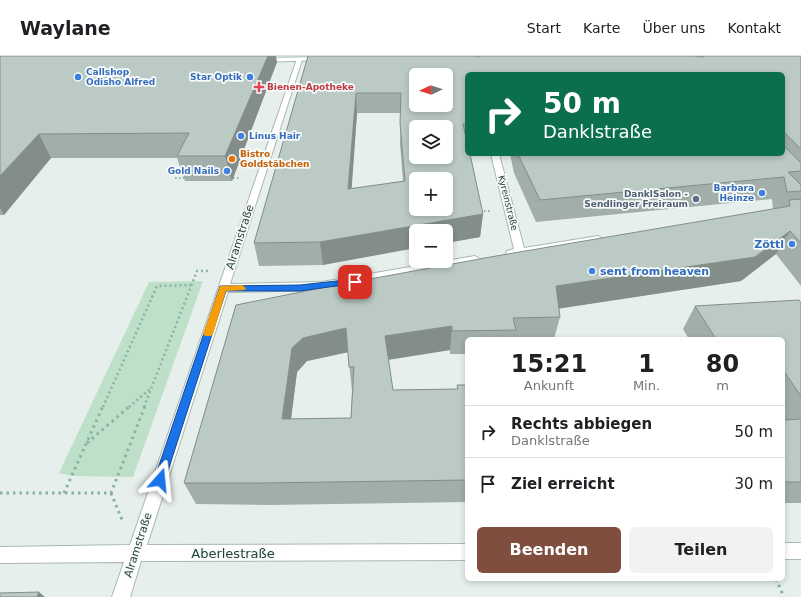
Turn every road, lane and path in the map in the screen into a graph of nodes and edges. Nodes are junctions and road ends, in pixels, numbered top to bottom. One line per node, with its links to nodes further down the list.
1 (333, 59): 3 (street)
2 (255, 60): 3 (street)
3 (299, 60): 11 (street, Alramstraße)
4 (496, 156): 8 (street, Kyreinstraße)
5 (175, 178): 6 (path)
6 (187, 178)
7 (612, 236): 8 (street)
8 (520, 252): 9 (street)
9 (498, 256)
10 (483, 258): 13 (street)
11 (229, 271): 12 (path); 13 (street, Alramstraße)
12 (191, 284): 14 (path); 15 (path)
13 (223, 288): 21 (street, Alramstraße)
14 (150, 388): 15 (path); 17 (path)
15 (86, 444): 17 (path)
16 (0, 493): 17 (path)
17 (64, 493)
18 (785, 551): 19 (street)
19 (801, 551)
20 (465, 552): 21 (street, Aberlestraße)
21 (135, 553): 22 (street, Aberlestraße); 24 (street, Alramstraße)
22 (0, 555)
23 (777, 581): 25 (path)
24 (121, 597)
25 (784, 597)

